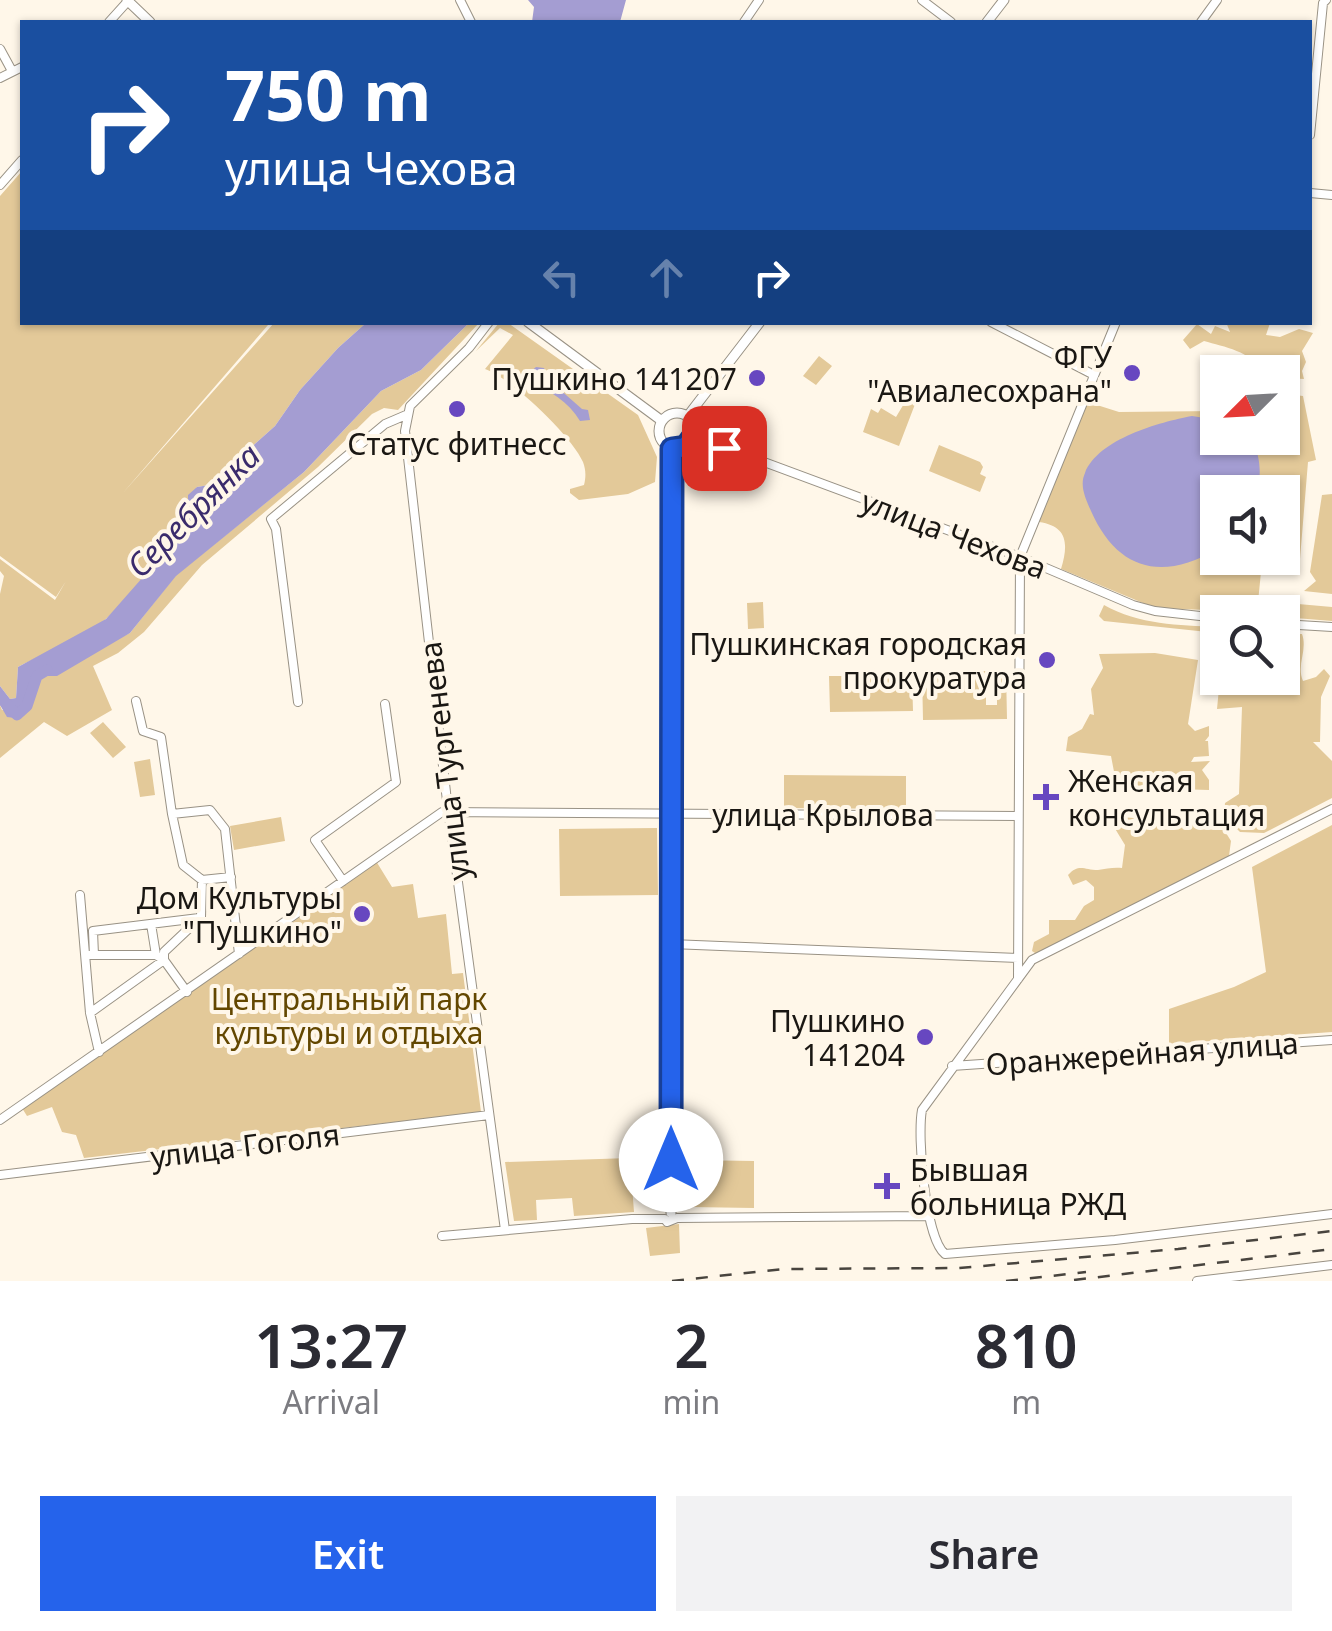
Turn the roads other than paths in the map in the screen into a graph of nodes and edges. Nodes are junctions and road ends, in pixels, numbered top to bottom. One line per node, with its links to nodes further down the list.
1 (128, 0): 6 (street); 7 (main road)
2 (922, 0): 8 (street)
3 (1004, 0): 9 (main road)
4 (1218, 0): 10 (street)
5 (1326, 0): 15 (street)
6 (112, 20)
7 (148, 20)
8 (948, 20)
9 (989, 20)
10 (1202, 20)
11 (0, 49): 13 (street)
12 (20, 68): 13 (street)
13 (12, 71): 14 (street)
14 (0, 78)
15 (1312, 113)
16 (20, 162): 17 (street)
17 (0, 186)
18 (487, 325): 24 (street)
19 (532, 325): 26 (main road)
20 (758, 325): 25 (main road)
21 (997, 325): 23 (street)
22 (1115, 325): 23 (street)
23 (1094, 375): 29 (street)
24 (406, 414): 34 (street); 37 (street, улица Тургенева)
25 (688, 417): 26 (main road); 27 (main road)
26 (662, 421): 28 (main road)
27 (694, 436): 28 (main road); 29 (street, улица Чехова)
28 (672, 449): 38 (main road)
29 (1020, 557): 30 (street, улица Чехова); 40 (street)
30 (1200, 616)
31 (1300, 625): 32 (street)
32 (1332, 627)
33 (136, 702): 39 (street)
34 (298, 702)
35 (384, 704): 43 (street)
36 (1332, 809): 52 (street)
37 (450, 812): 38 (street, улица Крылова); 43 (street); 58 (street, улица Тургенева)
38 (672, 813): 40 (street, улица Крылова); 47 (main road)
39 (172, 814): 41 (street); 42 (street)
40 (1017, 816): 51 (street)
41 (231, 877): 42 (street); 48 (street)
42 (202, 880): 45 (street)
43 (343, 881): 48 (street)
44 (80, 895): 49 (street)
45 (200, 918): 46 (street); 50 (street)
46 (151, 924): 49 (street); 50 (street)
47 (671, 944): 51 (street); 63 (main road)
48 (239, 954): 53 (street)
49 (91, 955): 50 (street); 54 (street)
50 (160, 958): 53 (street); 54 (street)
51 (1018, 958): 52 (street)
52 (1018, 979): 57 (street)
53 (187, 992): 56 (street)
54 (90, 1013): 56 (street)
55 (1332, 1040): 57 (street, Оранжерейная улица)
56 (99, 1052): 59 (street)
57 (952, 1066): 62 (street)
58 (490, 1116): 60 (street, улица Гоголя); 64 (street, улица Тургенева)
59 (0, 1120)
60 (0, 1175)
61 (1332, 1214): 62 (street)
62 (930, 1216): 63 (street)
63 (671, 1217): 64 (street)
64 (504, 1230): 65 (street)
65 (442, 1236)
66 (1332, 1265): 67 (street)
67 (1197, 1281)

